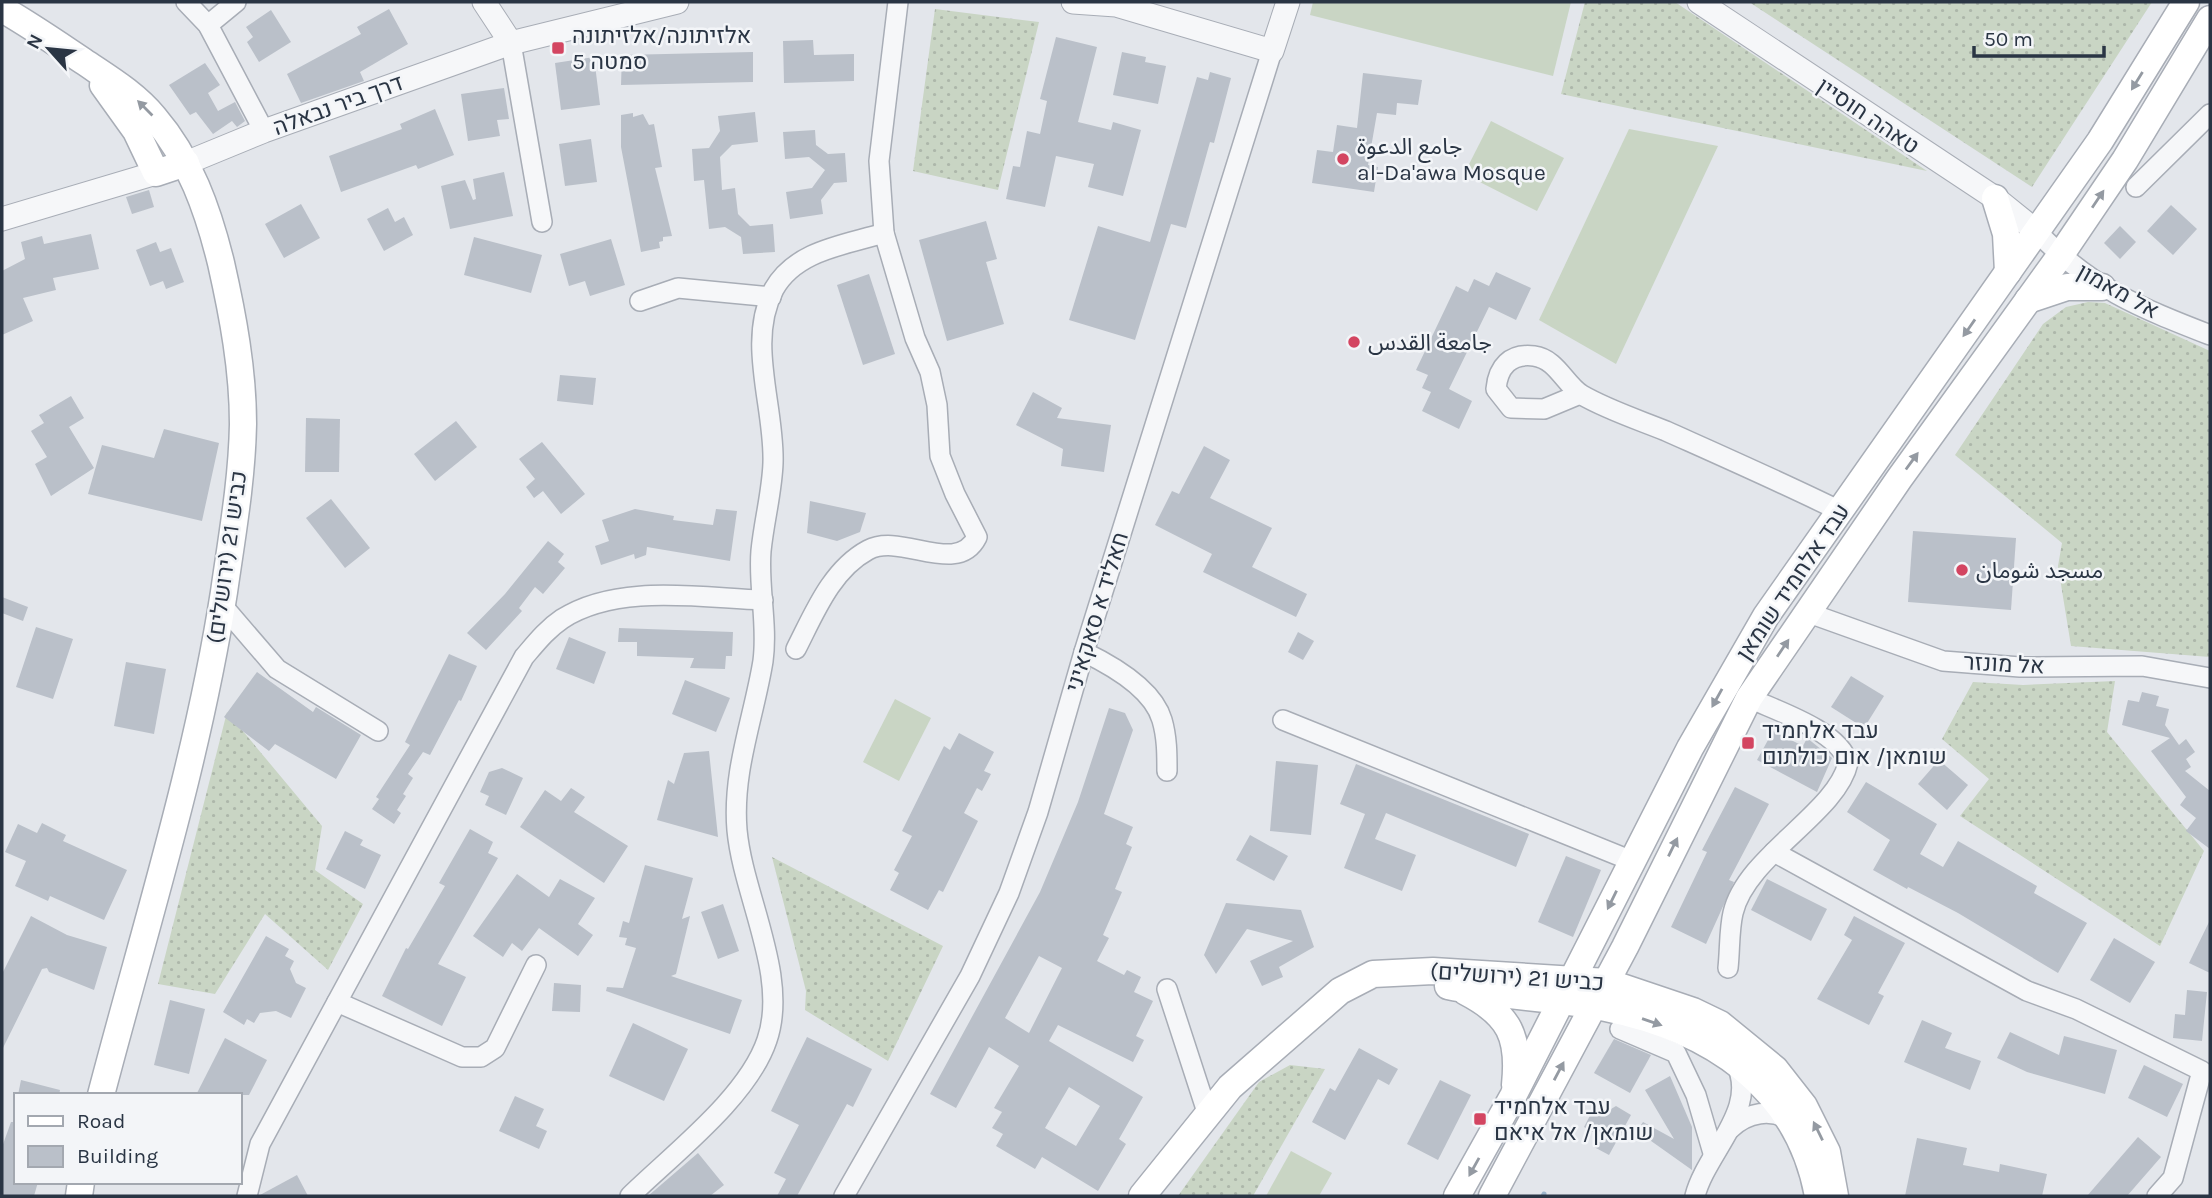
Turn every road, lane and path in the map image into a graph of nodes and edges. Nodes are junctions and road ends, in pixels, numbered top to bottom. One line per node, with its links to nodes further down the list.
1 (186, 2): 13 (street)
2 (236, 2): 13 (street)
3 (484, 2): 14 (street)
4 (677, 2): 14 (street, דרך ביר נבאלה)
5 (898, 2): 26 (street)
6 (1073, 2): 10 (street)
7 (1288, 2): 15 (street, חאליד א סאקאיני)
8 (1699, 2): 22 (street, טאהה חוסיין)
9 (2186, 2): 25 (main road, עבד אלחמיד שומאן, one-way to 25)
10 (1116, 3): 15 (street)
11 (2, 9): 16 (main road, כביש 21 (ירושלים))
12 (2210, 19): 27 (main road, עבד אלחמיד שומאן, one-way to 12)
13 (208, 24): 18 (street)
14 (511, 43): 18 (street, דרך ביר נבאלה); 24 (street)
15 (1272, 51): 40 (street, חאליד א סאקאיני)
16 (80, 60): 19 (main road, כביש 21 (ירושלים), one-way to 16); 20 (main road, כביש 21 (ירושלים))
17 (2210, 114): 21 (street)
18 (264, 131): 19 (street, דרך ביר נבאלה)
19 (186, 163): 20 (main road, דרך ביר נבאלה); 37 (main road, כביש 21 (ירושלים))
20 (156, 173): 23 (street, דרך ביר נבאלה)
21 (2136, 187)
22 (1995, 198): 25 (street, טאהה חוסיין); 28 (main road)
23 (2, 219)
24 (542, 222)
25 (2036, 231): 27 (street, אל מאמון); 28 (main road, עבד אלחמיד שומאן)
26 (884, 233): 30 (street); 39 (street)
27 (2060, 256): 29 (street, אל מאמון); 31 (main road, עבד אלחמיד שומאן)
28 (2008, 272): 35 (main road, עבד אלחמיד שומאן, one-way to 35)
29 (2102, 287): 31 (main road); 33 (street, אל מאמון)
30 (771, 297): 32 (street); 36 (street)
31 (2028, 300): 38 (main road, עבד אלחמיד שומאן, one-way to 31)
32 (640, 301)
33 (2210, 335)
34 (1580, 394): 35 (street)
35 (1840, 511): 47 (main road, עבד אלחמיד שומאן, one-way to 47)
36 (763, 600): 57 (street); 69 (street)
37 (222, 605): 44 (street); 62 (main road, כביש 21 (ירושלים))
38 (1806, 612): 41 (street, אל מונזר); 42 (main road, עבד אלחמיד שומאן, one-way to 38)
39 (796, 649)
40 (1084, 652): 45 (street); 70 (street, חאליד א סאקאיני)
41 (2210, 678)
42 (1749, 698): 46 (street); 48 (main road, עבד אלחמיד שומאן, one-way to 42)
43 (1283, 720): 47 (street)
44 (378, 731)
45 (1167, 771)
46 (1774, 852): 50 (street); 77 (street)
47 (1632, 861): 52 (main road, עבד אלחמיד שומאן, one-way to 52)
48 (1625, 947): 53 (main road, עבד אלחמיד שומאן); 56 (main road)
49 (536, 965): 57 (street)
50 (1728, 968)
51 (1385, 972): 52 (main road, כביש 21 (ירושלים)); 54 (main road, כביש 21 (ירושלים)); 64 (main road, כביש 21 (ירושלים))
52 (1574, 978): 53 (main road, כביש 21 (ירושלים)); 58 (main road, עבד אלחמיד שומאן)
53 (1606, 982): 56 (main road, כביש 21 (ירושלים)); 59 (main road, עבד אלחמיד שומאן)
54 (1458, 988): 58 (main road, כביש 21 (ירושלים)); 63 (main road)
55 (1167, 989): 64 (street)
56 (1661, 1000): 76 (main road, כביש 21 (ירושלים), one-way to 56)
57 (337, 1002): 68 (street)
58 (1562, 1002): 59 (main road, כביש 21 (ירושלים)); 63 (main road, עבד אלחמיד שומאן)
59 (1594, 1006): 61 (main road, כביש 21 (ירושלים), one-way to 61); 73 (main road, עבד אלחמיד שומאן, one-way to 59)
60 (1620, 1030): 67 (street)
61 (1732, 1058): 65 (main road, כביש 21 (ירושלים)); 66 (street)
62 (102, 1093)
63 (1513, 1096): 72 (main road, עבד אלחמיד שומאן, one-way to 72)
64 (1207, 1112): 71 (main road, כביש 21 (ירושלים))
65 (1791, 1122): 66 (street); 75 (main road, כביש 21 (ירושלים))
66 (1727, 1132): 67 (street)
67 (1713, 1153): 74 (street)
68 (247, 1196)
69 (630, 1196)
70 (844, 1196)
71 (1142, 1196)
72 (1457, 1196)
73 (1492, 1196)
74 (1695, 1196)
75 (1818, 1196)
76 (1836, 1196)
77 (2158, 1196)

